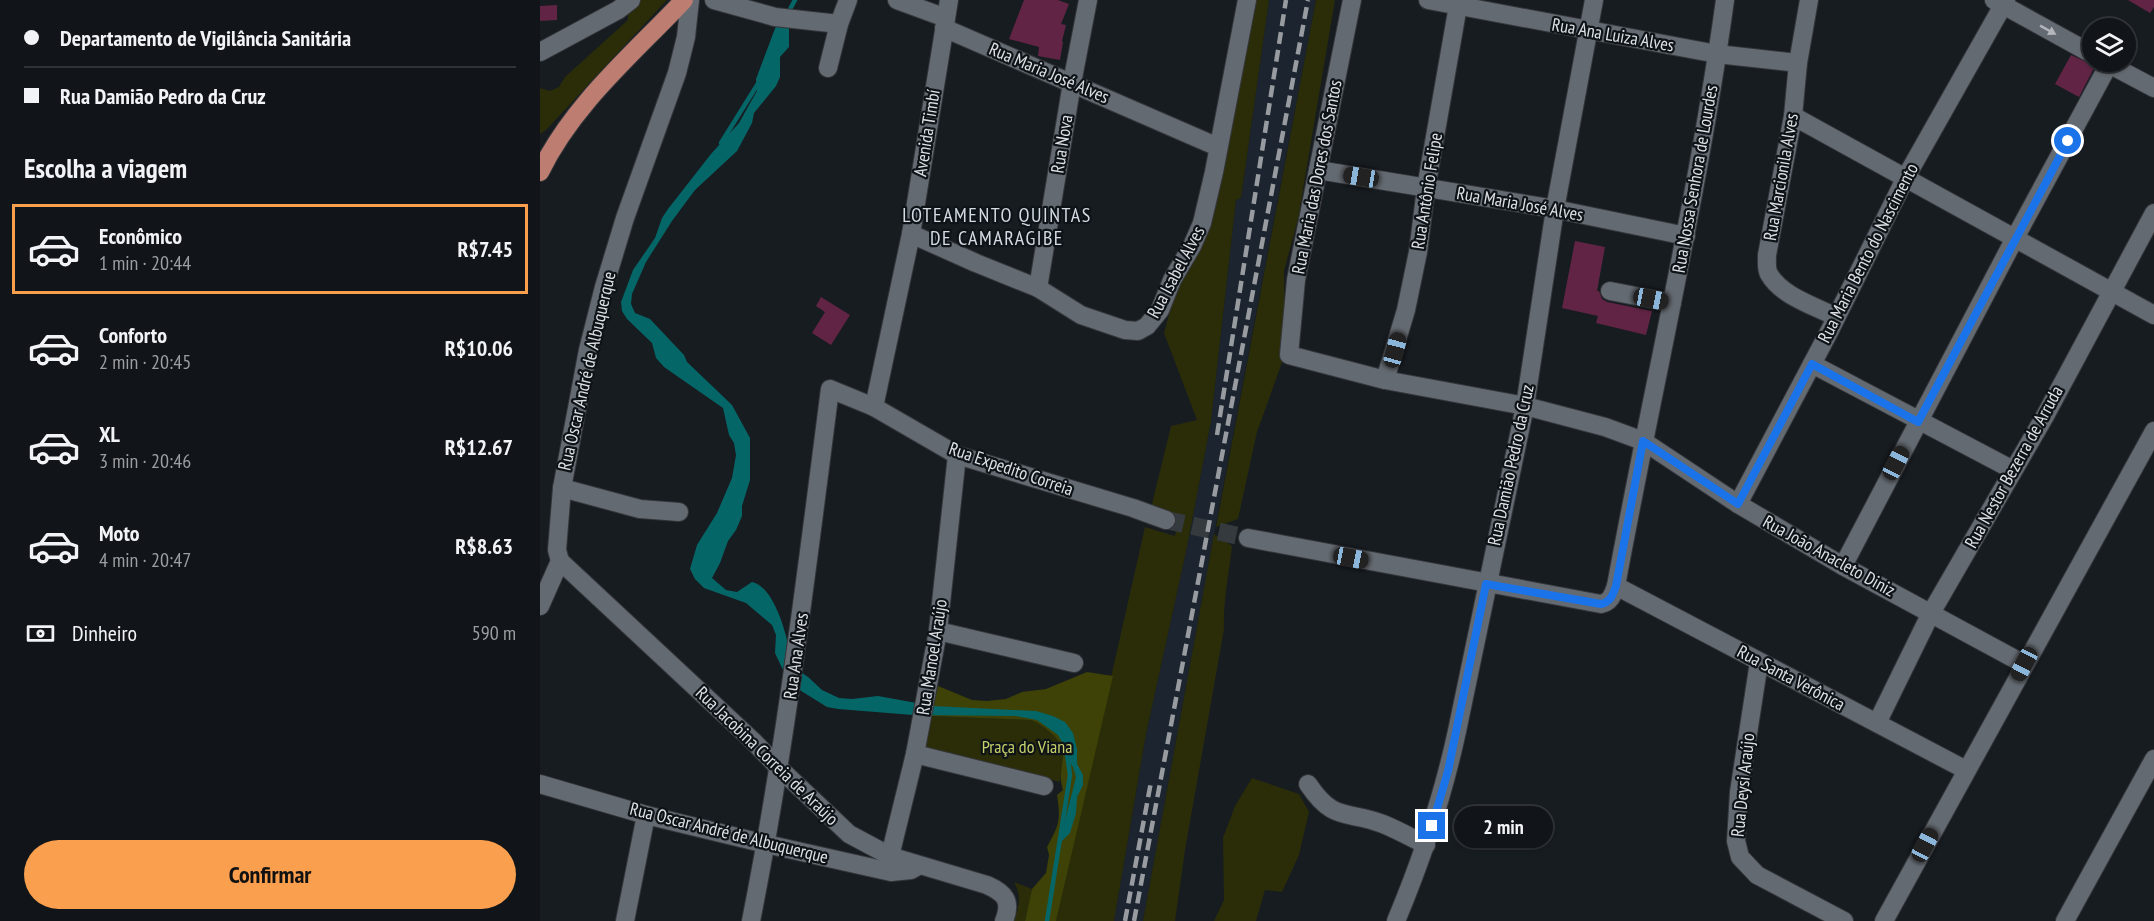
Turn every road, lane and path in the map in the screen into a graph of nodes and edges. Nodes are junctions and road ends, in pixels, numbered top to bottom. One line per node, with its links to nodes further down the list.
1 (631, 0): 21 (street)
2 (684, 0): 31 (main road)
3 (690, 0): 58 (street, Rua Oscar André de Albuquerque)
4 (714, 0): 18 (street)
5 (848, 0): 18 (street)
6 (897, 0): 17 (street, Rua Maria José Alves)
7 (949, 0): 17 (street, Avenida Timbí)
8 (1088, 0): 27 (street, Rua Nova)
9 (1247, 0): 30 (street, Rua Isabel Alves)
10 (1352, 0): 32 (street, Rua Maria das Dores dos Santos)
11 (1428, 0): 16 (street, Rua Ana Luiza Alves)
12 (1594, 0): 19 (street, Rua Damião Pedro da Cruz)
13 (1725, 0): 22 (street, Rua Nossa Senhora de Lourdes)
14 (1809, 0): 23 (street, Rua Marcionila Alves)
15 (2001, 2): 20 (street, one-way to 20); 34 (street, Rua Maria Bento do Nascimento)
16 (1458, 3): 19 (street, Rua Ana Luiza Alves); 35 (street, Rua Antônio Felipe)
17 (945, 23): 27 (street, Rua Maria José Alves); 38 (street, Avenida Timbí)
18 (839, 24): 24 (street)
19 (1588, 31): 22 (street, Rua Ana Luiza Alves); 36 (street, Rua Damião Pedro da Cruz)
20 (2082, 48)
21 (540, 52)
22 (1717, 54): 23 (street, Rua Ana Luiza Alves); 39 (street, Rua Nossa Senhora de Lourdes)
23 (1798, 63): 29 (street, Rua Marcionila Alves)
24 (828, 68)
25 (2102, 72): 40 (street)
26 (2124, 72): 28 (street)
27 (1072, 83): 30 (street, Rua Maria José Alves); 41 (street, Rua Nova)
28 (2154, 88)
29 (1793, 116): 34 (street); 46 (street, Rua Marcionila Alves)
30 (1218, 147): 41 (street, Rua Isabel Alves)
31 (546, 149): 33 (main road)
32 (1318, 170): 35 (street, Rua Maria José Alves); 47 (street, Rua Maria das Dores dos Santos)
33 (540, 172)
34 (1905, 177): 40 (street); 46 (street, Rua Maria Bento do Nascimento)
35 (1426, 188): 36 (street, Rua Maria José Alves); 49 (street, Rua Antônio Felipe)
36 (1555, 209): 39 (street, Rua Maria José Alves); 52 (street, Rua Damião Pedro da Cruz)
37 (2154, 213): 43 (street, Rua Nestor Bezerra de Arruda)
38 (911, 234): 41 (street, Rua Isabel Alves); 51 (street, Avenida Timbí)
39 (1686, 236): 44 (street, Rua Nossa Senhora de Lourdes)
40 (2015, 238): 43 (street); 53 (street)
41 (1038, 288)
42 (1610, 291): 44 (street)
43 (2112, 291): 45 (street); 57 (street, Rua Nestor Bezerra de Arruda)
44 (1672, 303): 55 (street, Rua Nossa Senhora de Lourdes)
45 (2154, 315)
46 (1836, 317): 48 (street, Rua Maria Bento do Nascimento)
47 (1289, 355): 49 (street, Rua João Anacleto Diniz)
48 (1812, 364): 53 (street); 59 (street, Rua Maria Bento do Nascimento)
49 (1385, 380): 52 (street, Rua João Anacleto Diniz)
50 (830, 389): 51 (street, Rua Expedito Correia); 76 (street, Rua Ana Alves)
51 (874, 406): 56 (street, Rua Expedito Correia)
52 (1525, 406): 55 (street, Rua João Anacleto Diniz); 65 (street, Rua Damião Pedro da Cruz)
53 (1918, 422): 57 (street); 64 (street)
54 (2154, 430): 72 (street)
55 (1643, 441): 59 (street, Rua João Anacleto Diniz); 66 (street, Rua Nossa Senhora de Lourdes)
56 (957, 455): 61 (street, Rua Expedito Correia); 69 (street, Rua Manoel Araújo)
57 (2013, 470): 68 (street, Rua Nestor Bezerra de Arruda)
58 (562, 488): 60 (street); 63 (street, Rua Oscar André de Albuquerque)
59 (1738, 504): 64 (street, Rua João Anacleto Diniz)
60 (679, 512)
61 (1166, 520)
62 (1248, 538): 65 (street)
63 (560, 561): 67 (street, Rua Oscar André de Albuquerque); 76 (street, Rua Jacobina Correia de Araújo)
64 (1843, 566): 68 (street, Rua João Anacleto Diniz)
65 (1486, 584): 66 (street, Rua Nossa Senhora de Lourdes); 83 (street, Rua Damião Pedro da Cruz)
66 (1616, 586): 70 (street, Rua Santa Verônica)
67 (540, 606)
68 (1931, 613): 72 (street, Rua João Anacleto Diniz); 73 (street, Rua Nestor Bezerra de Arruda)
69 (938, 631): 71 (street); 74 (street, Rua Manoel Araújo)
70 (1759, 662): 73 (street, Rua Santa Verônica); 90 (street, Rua Deysi Araújo)
71 (1074, 663)
72 (2024, 664): 77 (street)
73 (1876, 723): 77 (street, Rua Santa Verônica)
74 (915, 754): 80 (street); 84 (street, Rua Manoel Araújo)
75 (2154, 759): 92 (street)
76 (779, 768): 82 (street, Rua Ana Alves); 84 (street, Rua Jacobina Correia de Araújo)
77 (1966, 770): 91 (street)
78 (540, 784): 81 (street, Rua Oscar André de Albuquerque)
79 (1308, 784): 83 (street)
80 (1044, 786)
81 (646, 815): 82 (street, Rua Oscar André de Albuquerque); 86 (street)
82 (766, 844): 85 (street, Rua Oscar André de Albuquerque); 87 (street, Rua Ana Alves)
83 (1426, 845): 89 (street, Rua Damião Pedro da Cruz)
84 (891, 856): 85 (street, Rua Jacobina Correia de Araújo)
85 (918, 866): 88 (street, Rua Jacobina Correia de Araújo)
86 (625, 921)
87 (751, 921)
88 (1004, 921)
89 (1396, 921)
90 (1844, 921)
91 (1884, 921)
92 (2065, 921)

